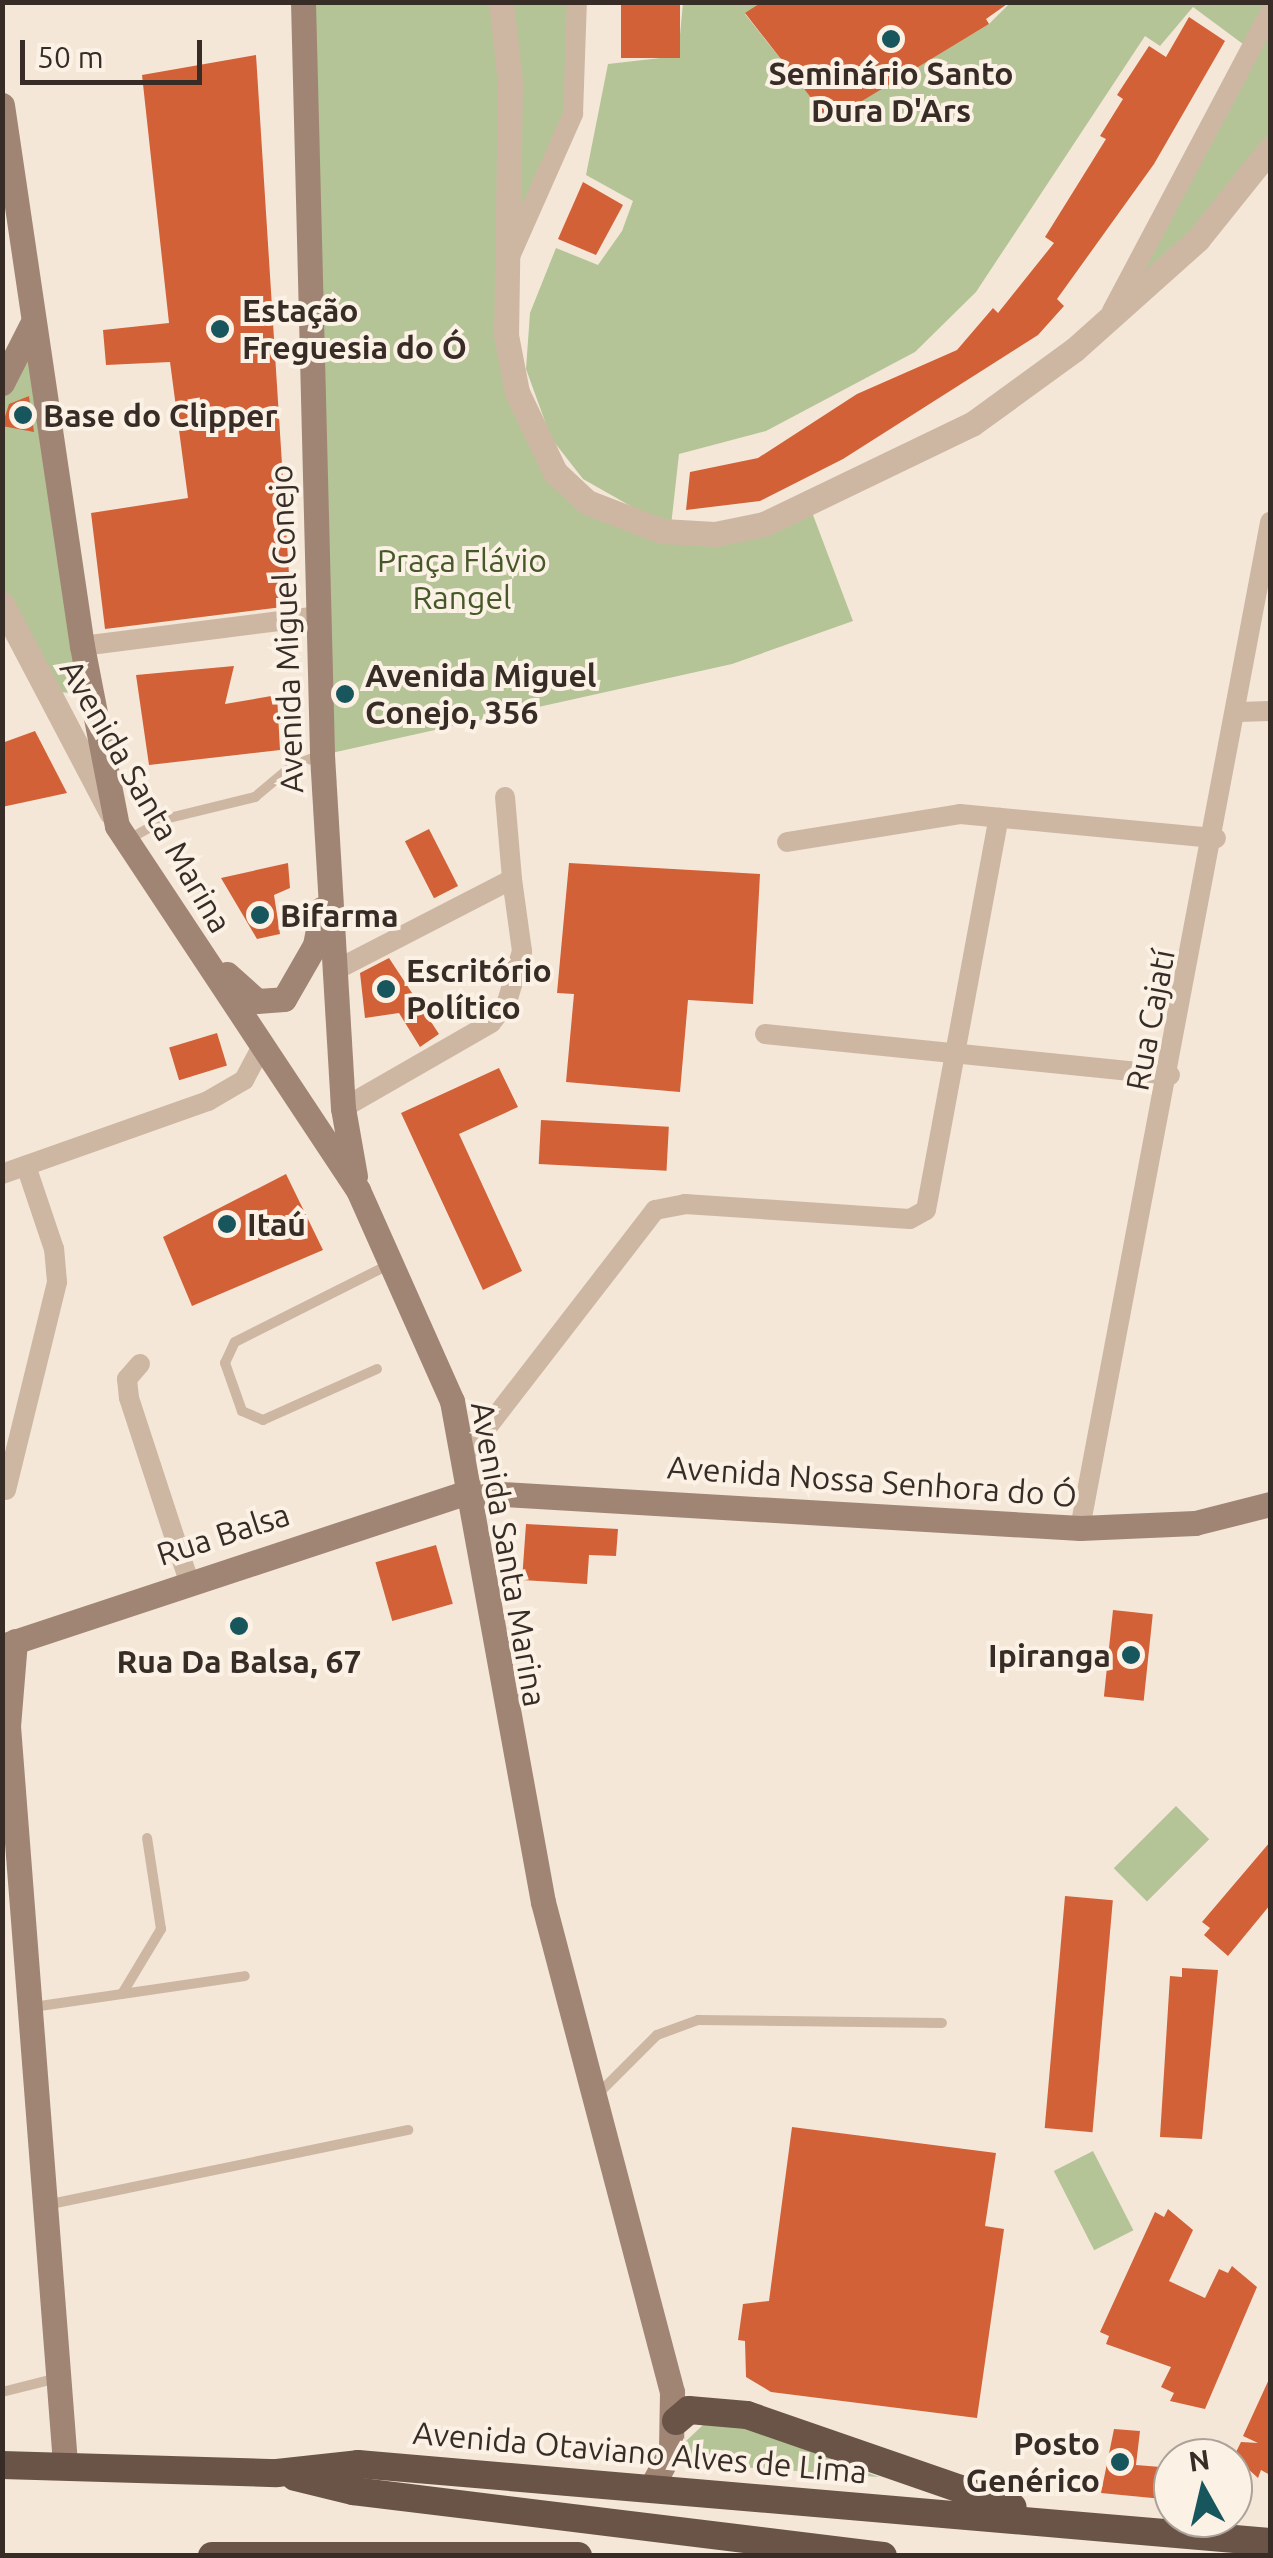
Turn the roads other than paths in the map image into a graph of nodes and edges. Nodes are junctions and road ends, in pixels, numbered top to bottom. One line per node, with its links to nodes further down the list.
1 (303, 2): 13 (main road, Avenida Miguel Conejo)
2 (501, 2): 7 (street)
3 (576, 2): 7 (street)
4 (1270, 12): 8 (street)
5 (2, 105): 9 (main road)
6 (1270, 149): 8 (street)
7 (507, 263): 8 (street)
8 (1107, 321)
9 (32, 322): 10 (main road); 14 (main road)
10 (2, 383)
11 (1270, 522): 16 (street, Rua Cajatí)
12 (2, 604): 20 (street, Avenida Santa Marina)
13 (320, 616): 14 (street); 17 (main road, Avenida Miguel Conejo)
14 (82, 646): 20 (main road)
15 (1270, 711): 16 (street)
16 (1238, 712): 21 (street, Rua Cajatí)
17 (322, 755): 20 (lane); 24 (main road, Avenida Miguel Conejo)
18 (505, 797): 23 (street)
19 (999, 818): 21 (street); 22 (street); 29 (street)
20 (122, 833): 25 (main road, Avenida Santa Marina)
21 (1216, 838): 30 (street, Rua Cajatí)
22 (788, 842)
23 (512, 879): 26 (street); 31 (street)
24 (330, 897): 25 (main road); 26 (main road, Avenida Miguel Conejo)
25 (202, 960): 28 (main road, Avenida Santa Marina)
26 (334, 971): 31 (main road, Avenida Miguel Conejo)
27 (765, 1034): 29 (street)
28 (262, 1044): 32 (street); 34 (main road, Avenida Santa Marina)
29 (956, 1053): 30 (street); 38 (street)
30 (1170, 1075): 42 (street, Rua Cajatí)
31 (343, 1108): 34 (main road, Avenida Miguel Conejo)
32 (26, 1166): 33 (street); 39 (street)
33 (2, 1174)
34 (358, 1190): 35 (main road, Avenida Santa Marina)
35 (388, 1264): 37 (lane); 38 (main road, Avenida Santa Marina)
36 (140, 1364): 43 (street)
37 (377, 1368)
38 (462, 1460): 40 (main road, Avenida Santa Marina)
39 (6, 1490)
40 (468, 1492): 42 (main road, Avenida Nossa Senhora do Ó); 43 (main road, Rua Balsa); 51 (main road, Avenida Santa Marina)
41 (1270, 1504): 42 (main road, Avenida Nossa Senhora do Ó)
42 (1080, 1528)
43 (188, 1579): 44 (main road, Rua Balsa)
44 (9, 1643): 45 (main road)
45 (4, 1715): 49 (main road)
46 (147, 1838): 48 (lane)
47 (245, 1976): 48 (lane)
48 (122, 1994): 49 (lane)
49 (30, 2007): 53 (main road)
50 (942, 2023): 51 (lane)
51 (599, 2092): 56 (main road, Avenida Santa Marina)
52 (408, 2130): 53 (lane)
53 (46, 2205): 54 (main road)
54 (58, 2378): 55 (lane); 57 (main road)
55 (2, 2392)
56 (676, 2421): 60 (main road); 61 (highway)
57 (65, 2464): 58 (highway, Avenida Otaviano Alves de Lima); 59 (highway, Avenida Otaviano Alves de Lima)
58 (2, 2465)
59 (277, 2473): 60 (highway, Avenida Otaviano Alves de Lima); 65 (highway)
60 (650, 2489): 61 (highway, Avenida Otaviano Alves de Lima)
61 (1043, 2518): 62 (highway, Avenida Otaviano Alves de Lima)
62 (1270, 2542)
63 (212, 2556): 64 (highway)
64 (578, 2556)
65 (884, 2556)

